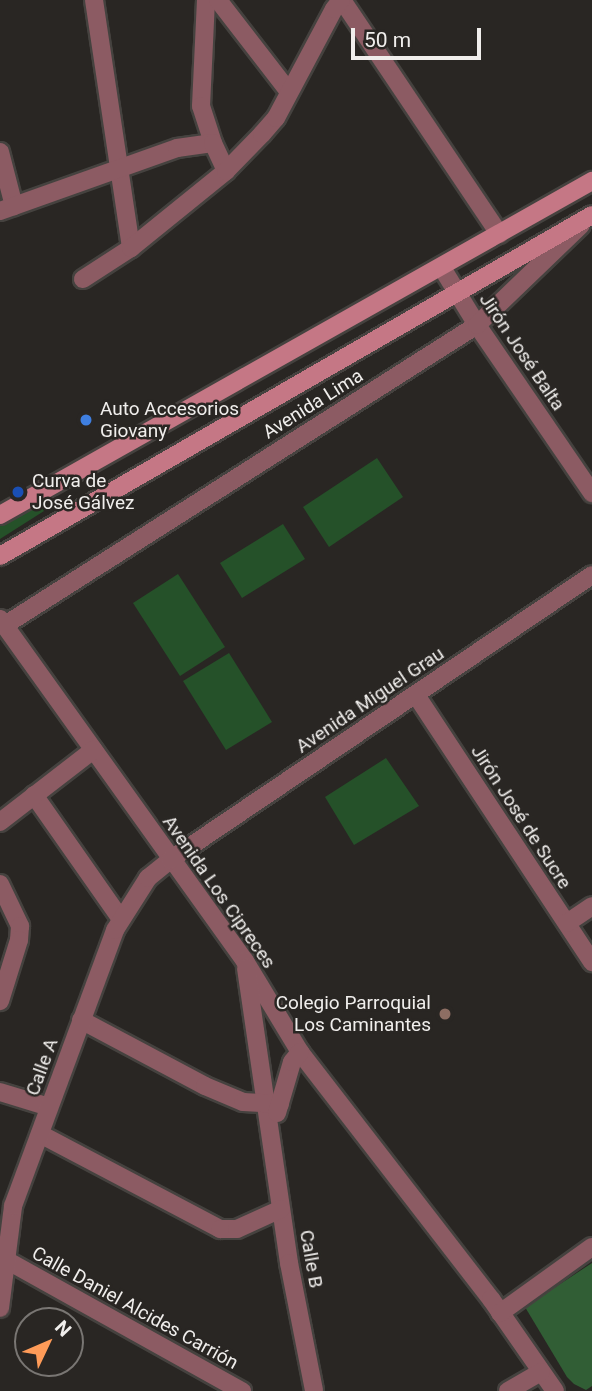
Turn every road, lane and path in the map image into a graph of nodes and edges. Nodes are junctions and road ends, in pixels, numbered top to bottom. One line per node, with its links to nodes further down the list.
1 (94, 0): 8 (street)
2 (206, 0): 6 (street)
3 (218, 0): 5 (street)
4 (342, 0): 5 (street); 13 (street)
5 (289, 92): 9 (street)
6 (213, 143): 8 (street); 9 (street)
7 (0, 152): 11 (street)
8 (120, 168): 11 (street); 14 (street)
9 (226, 171): 14 (street)
10 (592, 181): 13 (main road)
11 (7, 208)
12 (591, 216): 17 (main road, Avenida Lima); 18 (street, Avenida Lima)
13 (499, 234): 15 (main road)
14 (131, 248): 16 (street)
15 (442, 268): 17 (street, Jirón José Balta); 20 (main road)
16 (83, 279)
17 (457, 293): 18 (street, Jirón José Balta); 21 (main road, Avenida Lima)
18 (477, 325): 19 (street, Jirón José Balta); 23 (street, Avenida Lima)
19 (592, 492)
20 (0, 515)
21 (0, 556)
22 (592, 575): 24 (street, Avenida Miguel Grau)
23 (2, 622): 25 (street, Avenida Los Cipreces)
24 (416, 695): 28 (street, Avenida Miguel Grau); 32 (street, Jirón José de Sucre)
25 (93, 750): 26 (street); 28 (street, Avenida Los Cipreces)
26 (34, 795): 27 (street); 31 (street)
27 (0, 822)
28 (170, 860): 31 (street, Calle A); 33 (street, Avenida Los Cipreces)
29 (0, 884): 35 (street)
30 (592, 906): 32 (street)
31 (120, 918): 36 (street, Calle A)
32 (567, 923): 34 (street, Jirón José de Sucre)
33 (245, 961): 37 (street, Avenida Los Cipreces); 39 (street, Calle B)
34 (592, 961)
35 (0, 1001)
36 (81, 1020): 39 (street); 40 (street, Calle A)
37 (300, 1052): 39 (street, Calle B); 47 (street, Avenida Los Cipreces)
38 (0, 1092): 40 (street)
39 (272, 1103): 42 (street, Calle B)
40 (49, 1107): 41 (street, Calle A)
41 (40, 1133): 42 (street); 43 (street, Calle A)
42 (281, 1209): 50 (street, Calle B)
43 (7, 1212): 45 (street, Calle A)
44 (592, 1247): 47 (street)
45 (8, 1261): 46 (street, Calle A); 49 (street, Calle Daniel Alcides Carrión)
46 (0, 1308)
47 (500, 1312): 48 (street, Avenida Los Cipreces)
48 (541, 1372): 51 (street); 52 (street, Avenida Los Cipreces)
49 (242, 1391)
50 (314, 1391)
51 (508, 1391)
52 (555, 1391)

